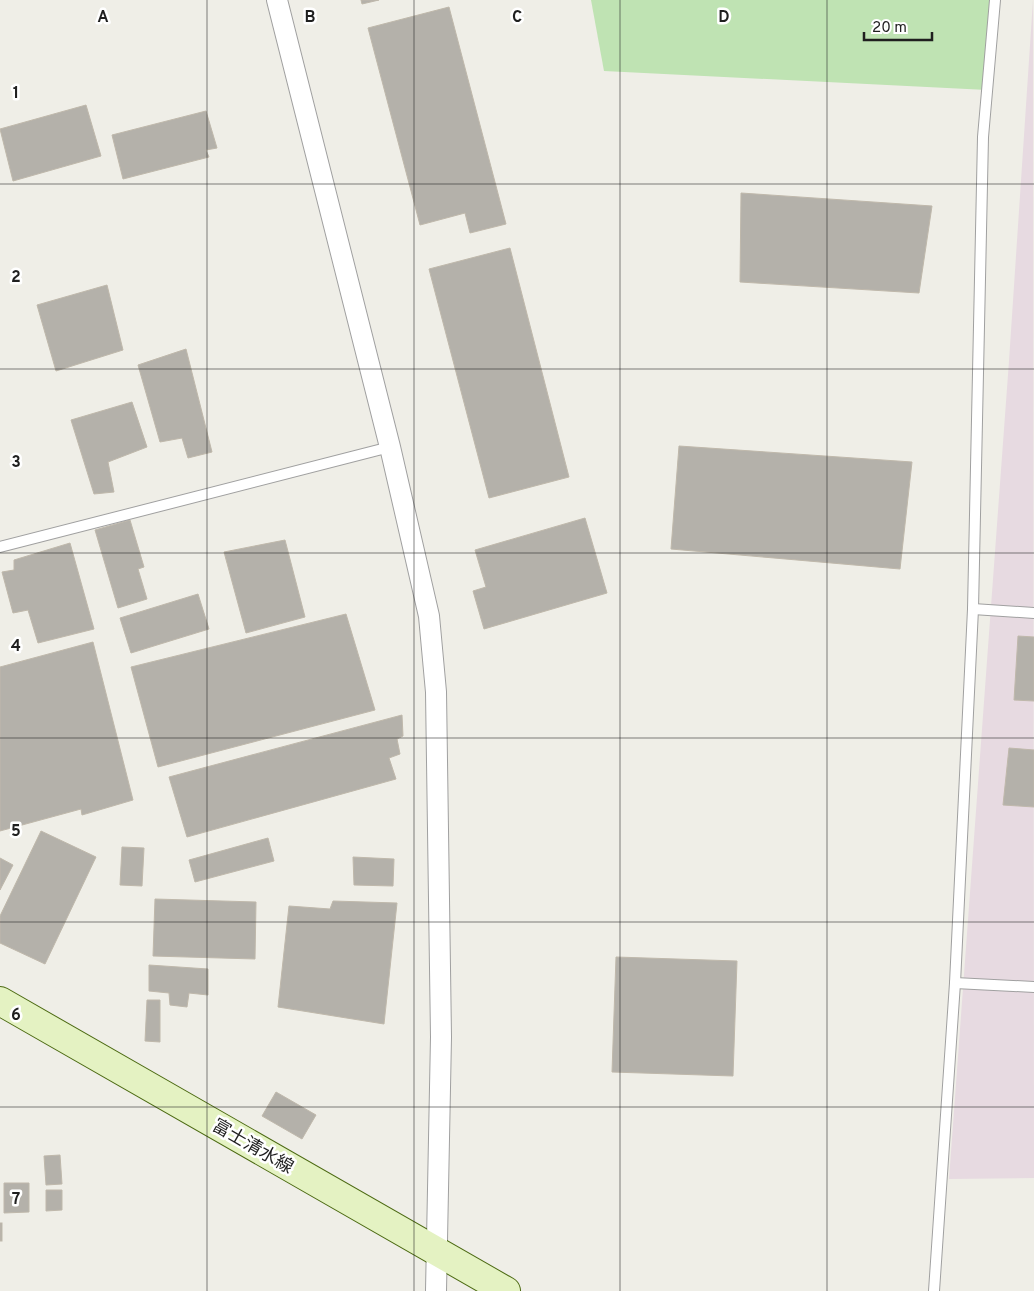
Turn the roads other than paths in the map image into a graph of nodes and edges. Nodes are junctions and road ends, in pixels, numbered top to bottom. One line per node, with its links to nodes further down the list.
1 (277, 0): 3 (street)
2 (995, 0): 5 (lane)
3 (390, 447): 4 (lane); 10 (street)
4 (0, 547)
5 (972, 609): 6 (lane); 7 (lane)
6 (1034, 613)
7 (955, 983): 8 (lane); 13 (lane)
8 (1034, 987)
9 (0, 1002): 10 (main road, 富士清水線)
10 (436, 1251): 11 (street); 12 (main road, 富士清水線)
11 (436, 1291)
12 (506, 1291)
13 (934, 1291)

